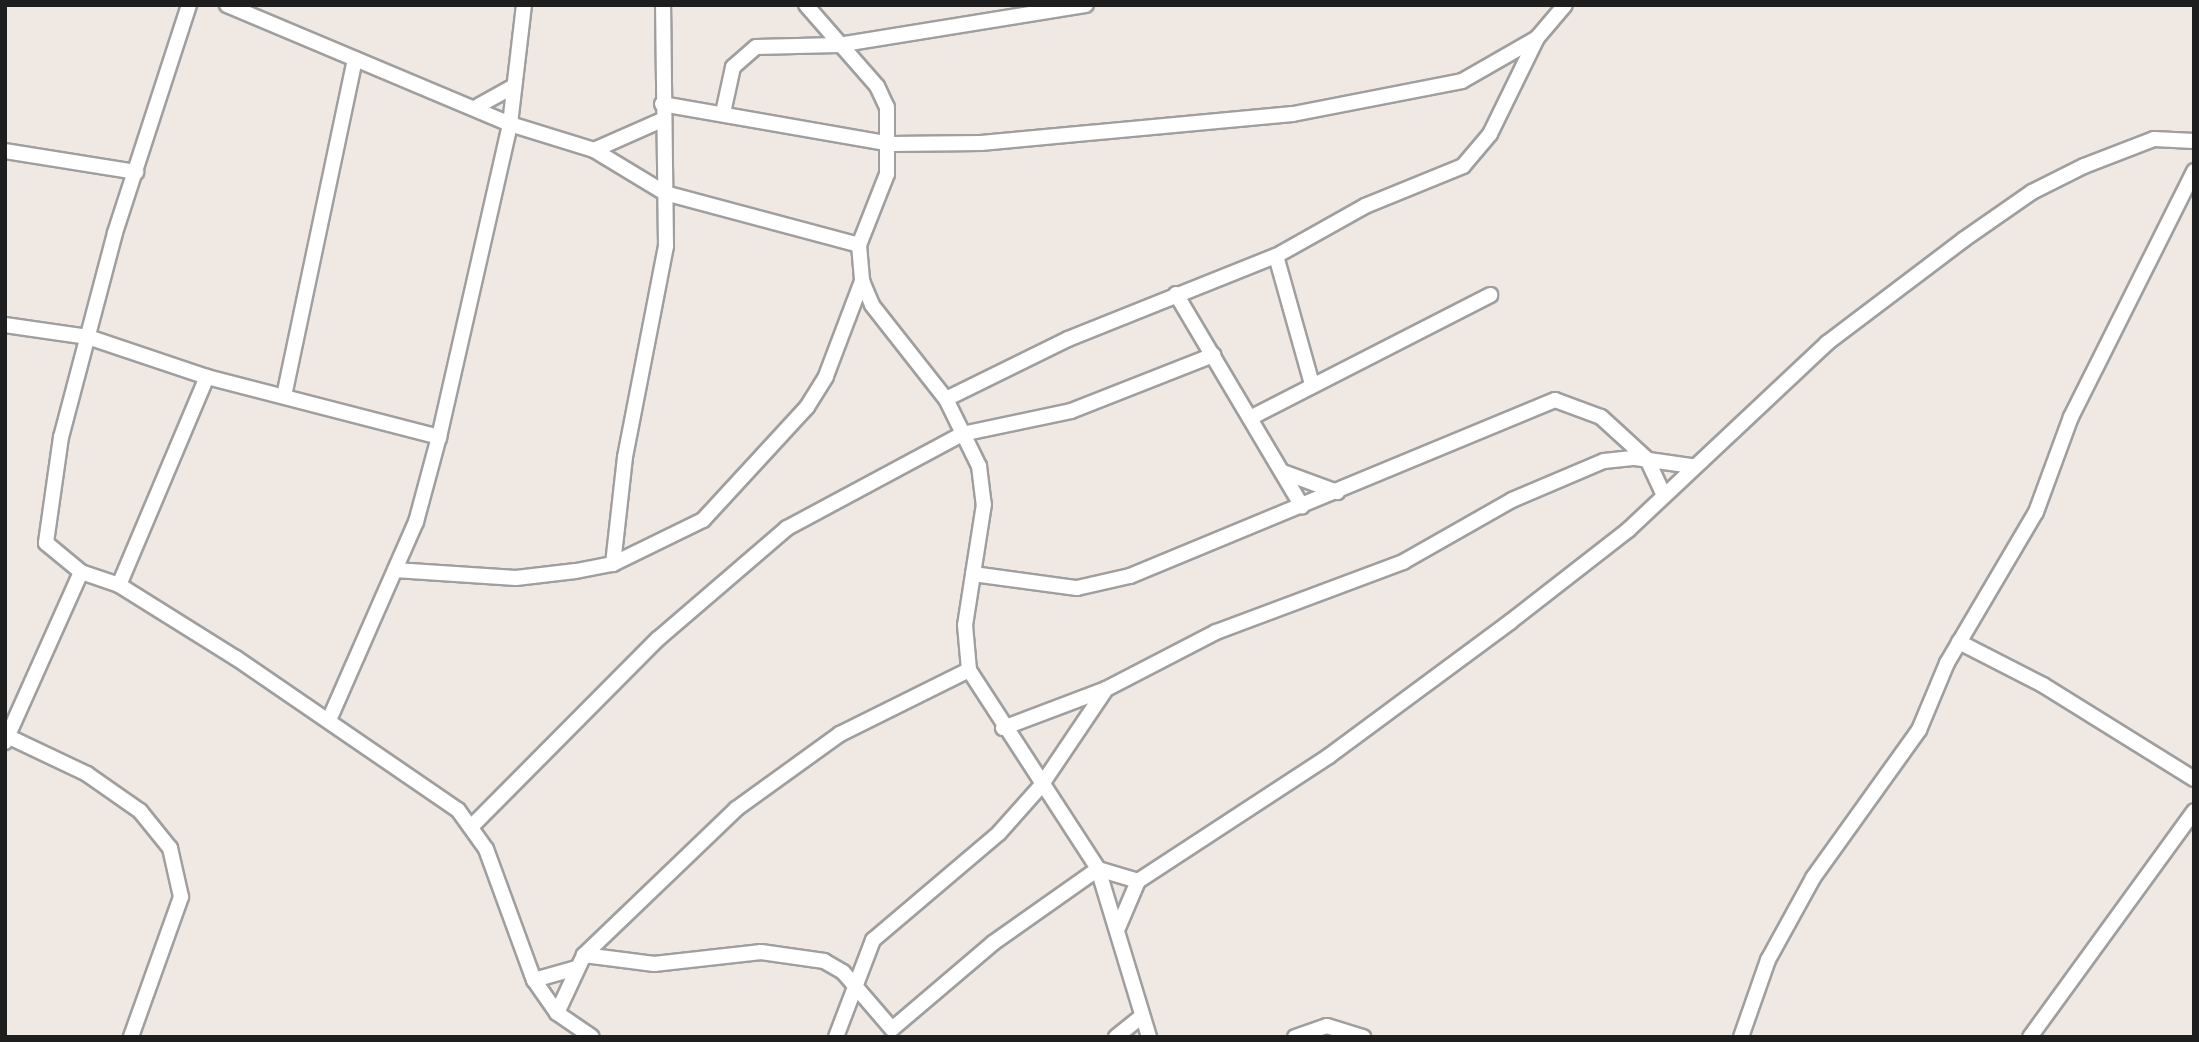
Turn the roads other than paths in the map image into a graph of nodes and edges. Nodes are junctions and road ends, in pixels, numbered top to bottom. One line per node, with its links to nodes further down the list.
1 (189, 5): 22 (street)
2 (228, 5): 10 (street)
3 (524, 5): 11 (street)
4 (663, 5): 12 (street)
5 (806, 5): 9 (street)
6 (1086, 5): 9 (street)
7 (1565, 5): 8 (street)
8 (1537, 38): 18 (street); 25 (street)
9 (838, 45): 14 (street); 18 (street)
10 (355, 59): 13 (street); 34 (street)
11 (512, 87): 13 (street); 16 (street)
12 (662, 104): 14 (street); 15 (street)
13 (478, 106): 16 (street)
14 (723, 113): 18 (street)
15 (662, 120): 20 (street); 23 (street)
16 (510, 124): 20 (street); 38 (street)
17 (2194, 141): 40 (street)
18 (891, 144): 24 (street)
19 (5, 150): 22 (street)
20 (594, 150): 23 (street)
21 (2194, 171): 50 (street)
22 (136, 172): 30 (street)
23 (665, 193): 24 (street); 45 (street)
24 (859, 245): 26 (street)
25 (1276, 256): 27 (street); 33 (street)
26 (862, 281): 35 (street); 45 (street)
27 (1176, 294): 31 (street); 35 (street)
28 (1490, 295): 33 (street)
29 (5, 325): 30 (street)
30 (88, 337): 32 (street); 47 (street)
31 (1213, 355): 36 (street); 37 (street)
32 (207, 377): 34 (street); 49 (street)
33 (1311, 384): 36 (street)
34 (284, 396): 38 (street)
35 (946, 399): 37 (street)
36 (1250, 418): 41 (street)
37 (962, 434): 48 (street); 59 (street)
38 (439, 437): 46 (street)
39 (1647, 459): 40 (street); 42 (street); 43 (street); 52 (street)
40 (1692, 466): 43 (street)
41 (1282, 471): 42 (street); 44 (street)
42 (1337, 492): 44 (street)
43 (1663, 494): 61 (street)
44 (1302, 506): 48 (street)
45 (613, 564): 46 (street)
46 (395, 570): 53 (street)
47 (81, 572): 49 (street); 55 (street)
48 (973, 574): 51 (street)
49 (119, 585): 53 (street)
50 (1959, 642): 56 (street); 75 (street)
51 (969, 670): 54 (street); 63 (street)
52 (1106, 689): 54 (street); 57 (street)
53 (329, 720): 59 (street)
54 (1003, 728): 57 (street)
55 (6, 738): 68 (street)
56 (2194, 779)
57 (1040, 787): 60 (street); 65 (street)
58 (2193, 816): 76 (street)
59 (471, 827): 64 (street)
60 (1098, 869): 61 (street); 62 (street); 65 (street)
61 (1138, 881): 62 (street)
62 (1118, 928): 67 (street)
63 (580, 961): 64 (street); 65 (street); 66 (street)
64 (534, 980): 66 (street)
65 (856, 989): 70 (street)
66 (557, 1013): 69 (street)
67 (1141, 1017): 71 (street); 72 (street)
68 (131, 1037)
69 (592, 1037)
70 (836, 1037)
71 (1116, 1037)
72 (1149, 1037)
73 (1295, 1037): 74 (street)
74 (1363, 1037)
75 (1741, 1037)
76 (2030, 1037)

